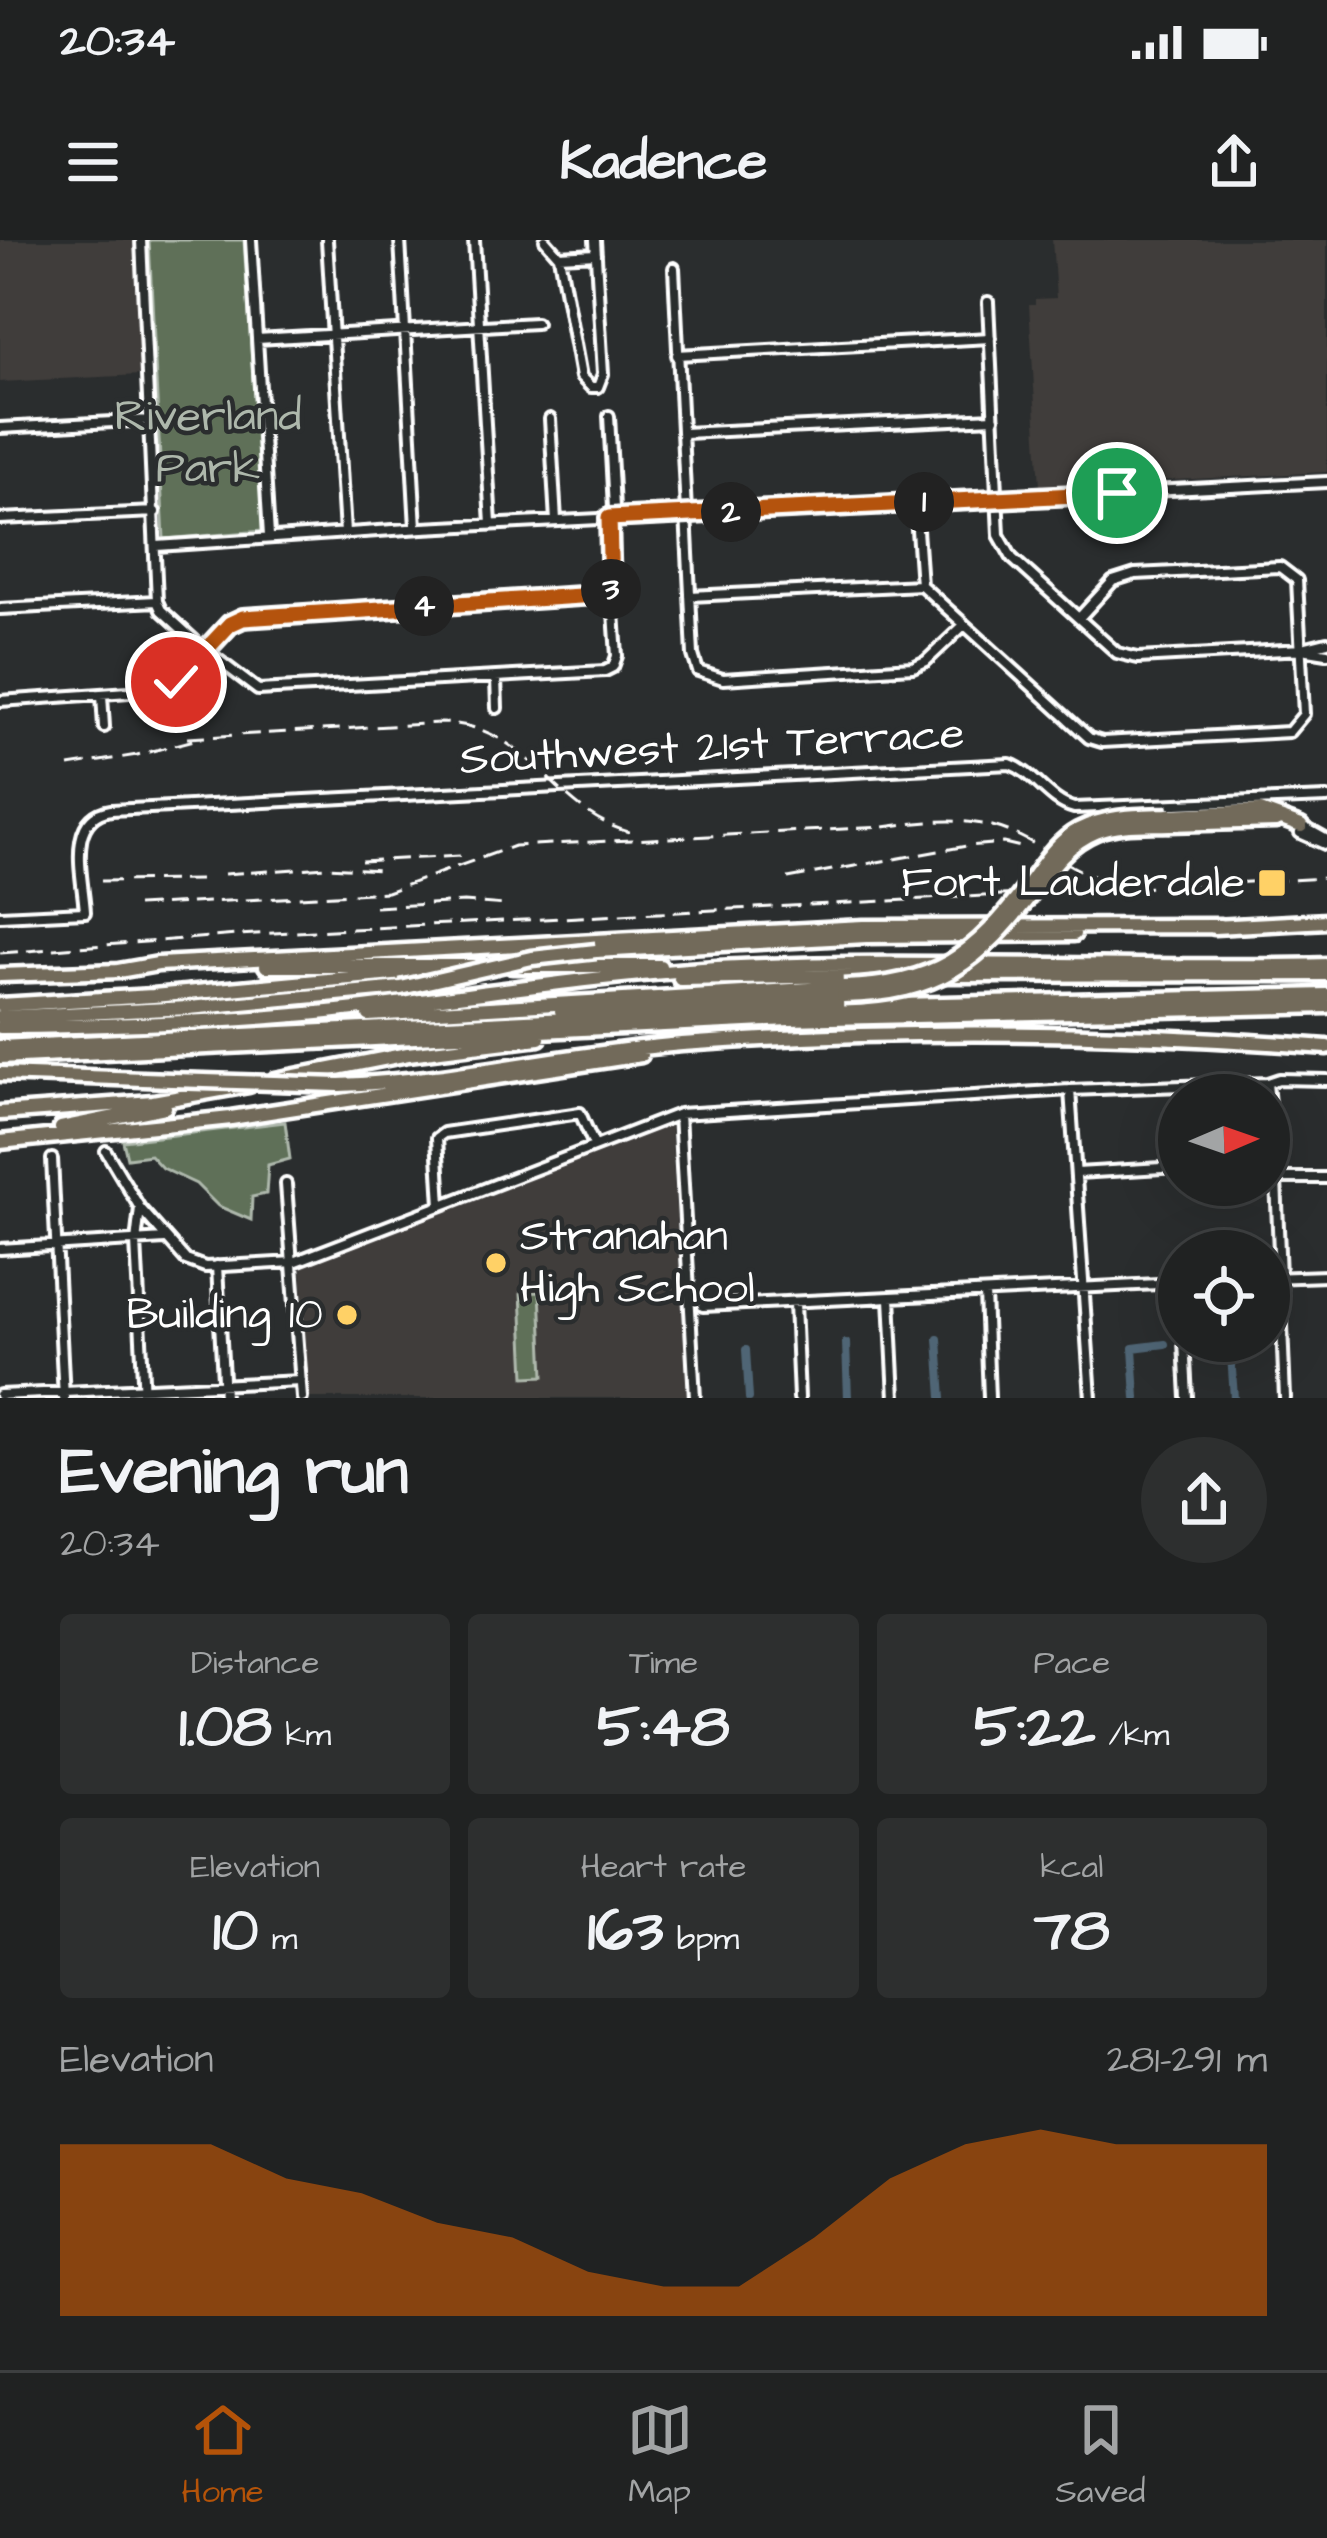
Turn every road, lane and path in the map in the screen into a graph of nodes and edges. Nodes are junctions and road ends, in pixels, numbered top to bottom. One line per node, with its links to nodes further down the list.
1 (141, 240): 22 (street)
2 (250, 240): 17 (street)
3 (327, 240): 15 (street)
4 (400, 240): 14 (street)
5 (474, 240): 13 (street)
6 (544, 240): 9 (street)
7 (596, 240): 8 (street)
8 (596, 254): 9 (street); 9 (street)
9 (560, 256)
10 (674, 268): 18 (street)
11 (988, 302): 16 (street)
12 (536, 323): 13 (street)
13 (479, 326): 14 (street); 33 (street)
14 (405, 330): 15 (street); 34 (street)
15 (333, 334): 17 (street); 35 (street)
16 (989, 338): 18 (street); 20 (street)
17 (257, 339): 36 (street)
18 (677, 355): 24 (street)
19 (609, 416): 30 (street)
20 (994, 418): 24 (street); 26 (street)
21 (550, 419): 32 (street)
22 (151, 420): 23 (street); 28 (street)
23 (0, 428)
24 (684, 434): 29 (street)
25 (1327, 482): 26 (street)
26 (998, 498): 27 (street); 43 (street)
27 (915, 502): 29 (street); 38 (street)
28 (155, 512): 31 (street); 37 (street)
29 (687, 514): 30 (street); 40 (street)
30 (609, 518): 32 (street); 39 (street)
31 (0, 519)
32 (556, 521): 33 (street)
33 (491, 524): 34 (street)
34 (416, 528): 35 (street)
35 (345, 533): 36 (street)
36 (269, 536): 37 (street)
37 (158, 546): 41 (street)
38 (921, 585): 40 (street); 44 (street)
39 (611, 594): 47 (street); 49 (street)
40 (690, 596): 44 (street)
41 (157, 601): 42 (street); 47 (street)
42 (0, 609)
43 (1079, 618): 46 (street); 46 (street)
44 (964, 626): 46 (street)
45 (1327, 642): 46 (street)
46 (1302, 649): 48 (street)
47 (205, 650): 49 (street); 50 (street)
48 (1327, 653)
49 (496, 678): 52 (street)
50 (103, 695): 51 (street); 53 (street)
51 (0, 701)
52 (497, 708)
53 (104, 727)
54 (1327, 798): 57 (street, Southwest 21st Terrace)
55 (1301, 829): 56 (street); 66 (highway, bridge)
56 (1327, 843)
57 (0, 916)
58 (1327, 921): 59 (highway)
59 (1221, 926): 63 (highway); 71 (highway, bridge)
60 (1327, 965): 62 (highway)
61 (470, 966): 62 (highway); 63 (highway); 68 (highway)
62 (715, 968): 74 (highway)
63 (118, 971): 65 (highway)
64 (1327, 974): 70 (highway)
65 (0, 975)
66 (843, 991): 70 (highway); 72 (highway)
67 (1327, 995): 72 (highway)
68 (0, 1005)
69 (1327, 1006): 73 (highway)
70 (369, 1015): 74 (highway)
71 (0, 1017)
72 (440, 1024): 76 (highway)
73 (610, 1028): 78 (highway); 83 (highway)
74 (0, 1031)
75 (750, 1042): 77 (highway); 79 (highway, bridge); 87 (highway)
76 (0, 1046)
77 (1327, 1047)
78 (0, 1057)
79 (0, 1074)
80 (1290, 1079): 81 (street)
81 (1327, 1080)
82 (1158, 1086): 84 (street)
83 (236, 1088): 85 (highway); 87 (highway)
84 (1070, 1090): 86 (street); 92 (street)
85 (0, 1113)
86 (679, 1114): 88 (street); 121 (street)
87 (0, 1139)
88 (594, 1145): 96 (street); 96 (street)
89 (106, 1151): 97 (street)
90 (52, 1159): 100 (street)
91 (1158, 1168): 92 (street)
92 (1077, 1173): 107 (street)
93 (1290, 1178): 94 (street)
94 (1327, 1178)
95 (286, 1184): 102 (street)
96 (441, 1205): 102 (street)
97 (140, 1208): 98 (street); 99 (street)
98 (166, 1239): 99 (street); 103 (street)
99 (136, 1242): 100 (street); 116 (street)
100 (56, 1246): 101 (street); 118 (street)
101 (0, 1249)
102 (294, 1262): 103 (street); 114 (street)
103 (217, 1266): 115 (street)
104 (1327, 1276): 105 (street)
105 (1290, 1277)
106 (1158, 1284): 107 (street)
107 (1084, 1288): 108 (street); 125 (street)
108 (985, 1293): 109 (street); 124 (street)
109 (890, 1298): 110 (street); 123 (street)
110 (795, 1303): 111 (street); 122 (street)
111 (703, 1306)
112 (1185, 1362): 126 (street)
113 (1282, 1362): 127 (street)
114 (301, 1381): 115 (street); 120 (street)
115 (223, 1385): 116 (street); 119 (street)
116 (144, 1393): 118 (street)
117 (0, 1395): 118 (street)
118 (64, 1395)
119 (224, 1398)
120 (302, 1398)
121 (695, 1398)
122 (799, 1398)
123 (895, 1398)
124 (989, 1398)
125 (1090, 1398)
126 (1187, 1398)
127 (1285, 1398)

